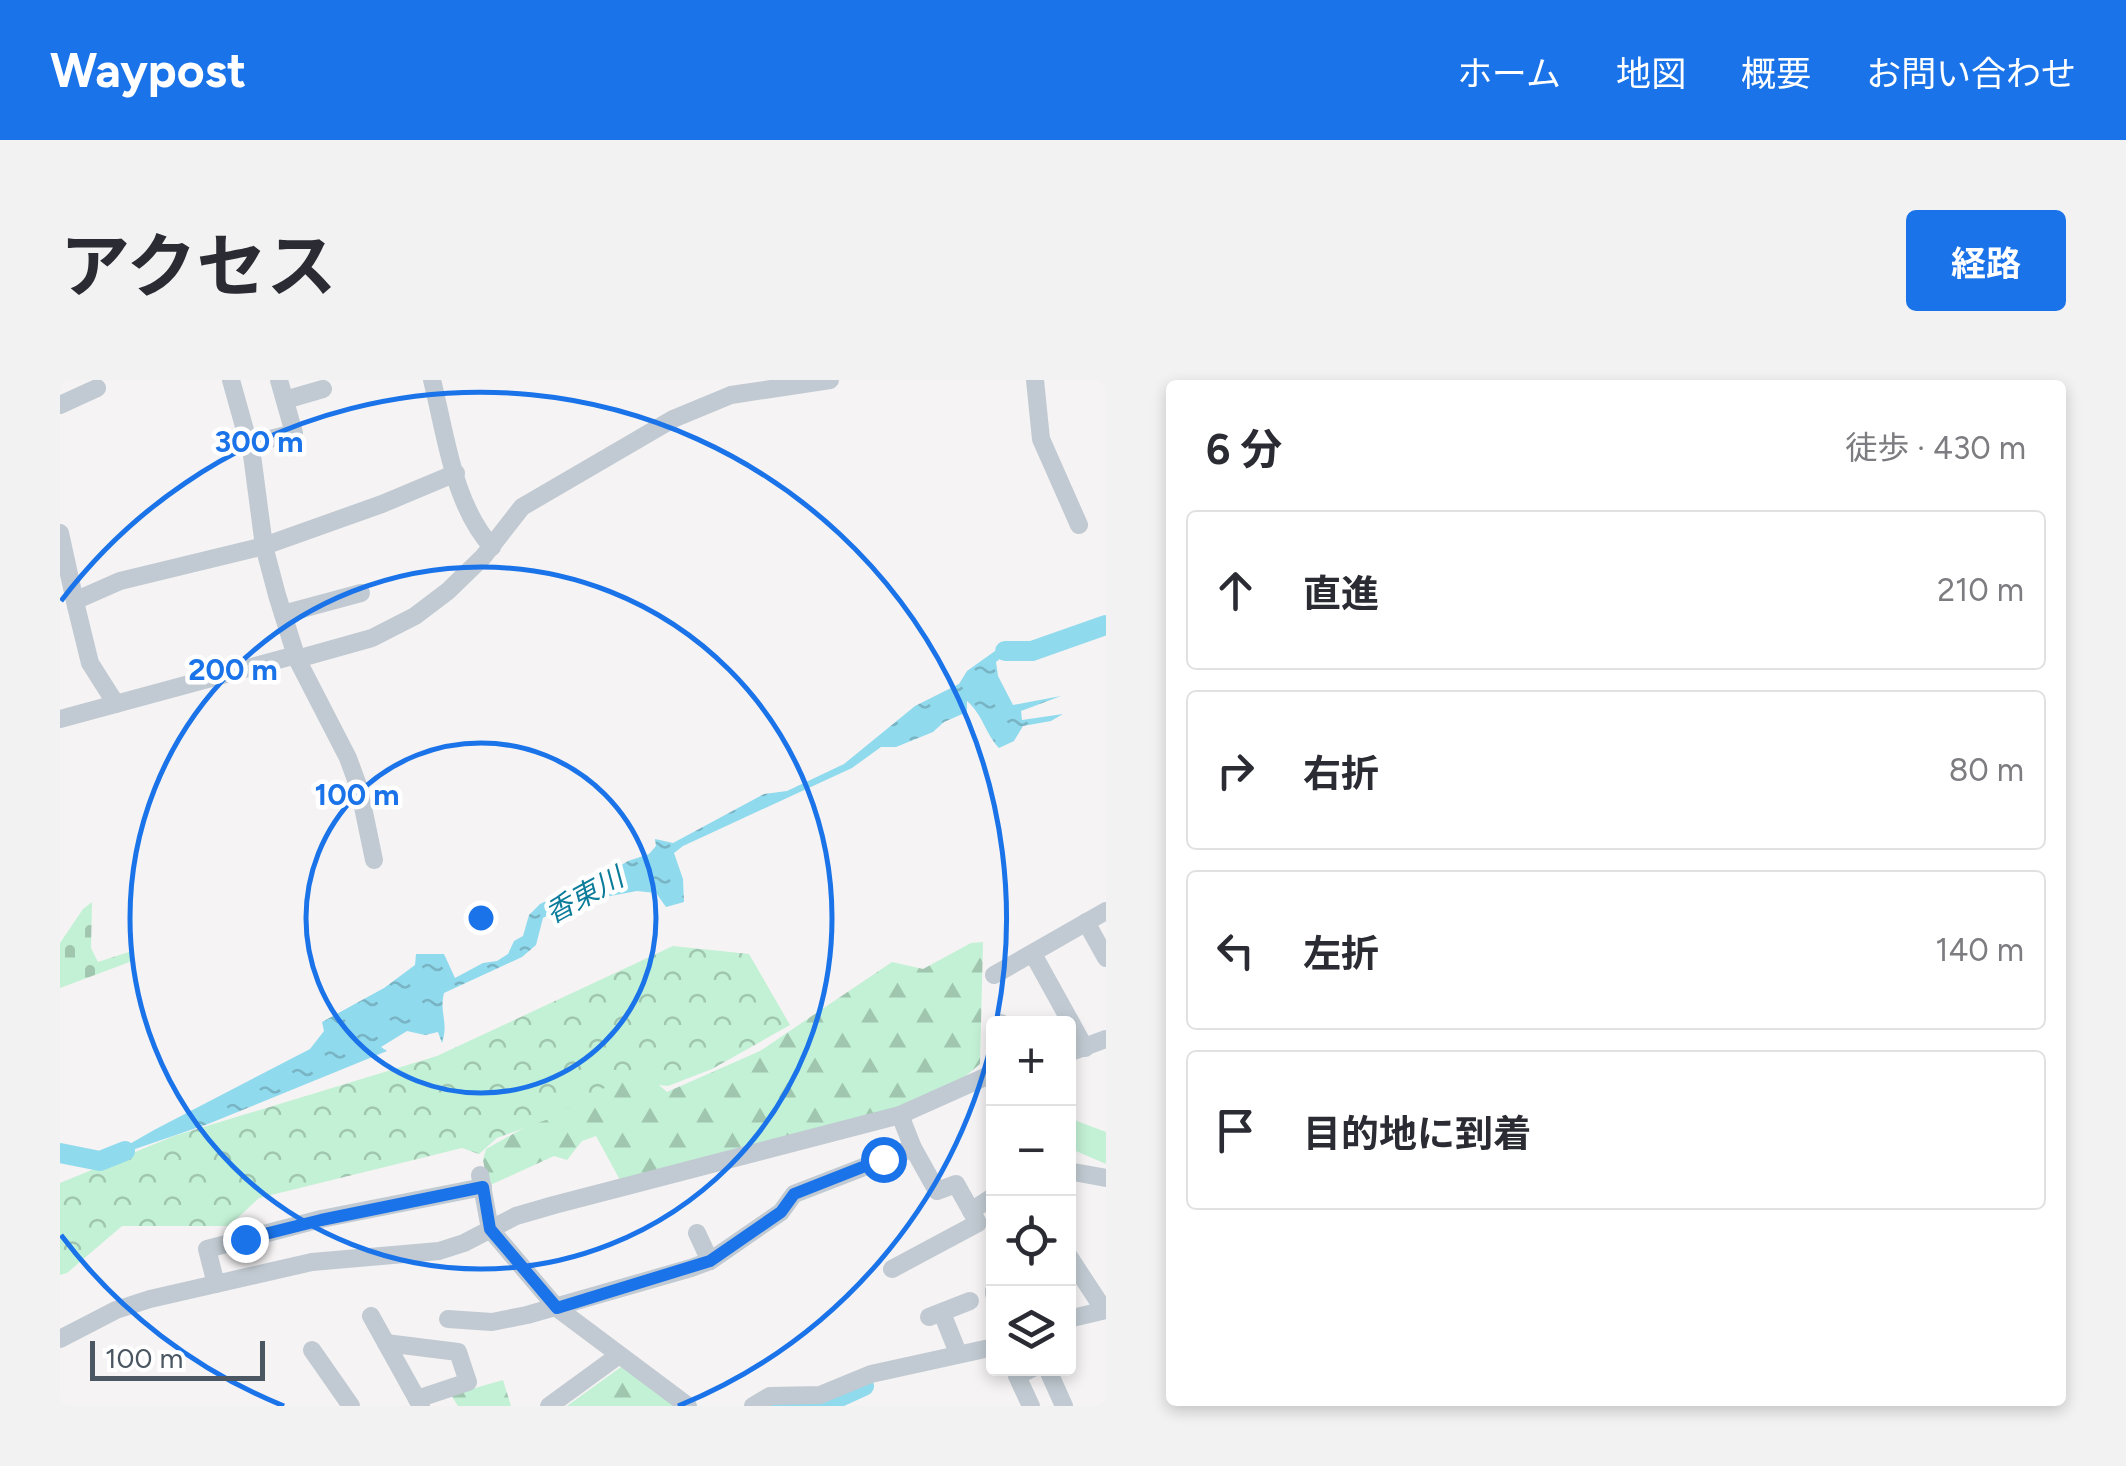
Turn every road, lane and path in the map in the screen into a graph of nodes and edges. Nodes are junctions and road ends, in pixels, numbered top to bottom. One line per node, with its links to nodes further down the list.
1 (231, 380): 10 (street)
2 (280, 380): 8 (street)
3 (432, 380): 11 (street)
4 (827, 380): 15 (street)
5 (1034, 380): 12 (street)
6 (97, 388): 9 (street)
7 (323, 389): 8 (street)
8 (285, 400): 10 (street)
9 (60, 405)
10 (250, 444): 14 (street)
11 (456, 474): 14 (street); 15 (street)
12 (1079, 525)
13 (60, 534): 17 (street)
14 (264, 546): 17 (street); 18 (street)
15 (492, 547): 19 (street)
16 (361, 593): 18 (street)
17 (76, 606): 20 (street)
18 (283, 614): 19 (street)
19 (297, 657): 20 (street); 22 (street)
20 (116, 704): 21 (street)
21 (60, 718)
22 (374, 860)
23 (1106, 910): 24 (street)
24 (1086, 922): 25 (street); 26 (street)
25 (1033, 954): 27 (street); 29 (street)
26 (1106, 958)
27 (994, 975)
28 (1106, 1039): 29 (street)
29 (1077, 1051)
30 (986, 1077): 31 (street)
31 (900, 1115): 32 (street); 37 (street)
32 (912, 1148): 36 (street); 39 (street)
33 (1076, 1172): 34 (street)
34 (1106, 1178)
35 (986, 1201): 36 (street)
36 (971, 1211): 41 (street)
37 (490, 1229): 42 (street); 42 (street); 44 (street)
38 (697, 1234): 39 (street)
39 (710, 1261): 44 (street)
40 (1076, 1267): 45 (street)
41 (892, 1269)
42 (216, 1284): 49 (street)
43 (970, 1302): 53 (street)
44 (557, 1308): 48 (street); 54 (street)
45 (1105, 1310): 47 (street)
46 (371, 1316): 50 (street)
47 (1076, 1317)
48 (448, 1318)
49 (60, 1339)
50 (386, 1343): 57 (street); 57 (street)
51 (986, 1348): 53 (street)
52 (312, 1350): 58 (street)
53 (958, 1353): 61 (street)
54 (619, 1355): 59 (street); 60 (street)
55 (1017, 1376): 62 (street)
56 (1051, 1376): 63 (street)
57 (419, 1402)
58 (351, 1406)
59 (549, 1406)
60 (688, 1406)
61 (752, 1406)
62 (1031, 1406)
63 (1064, 1406)

